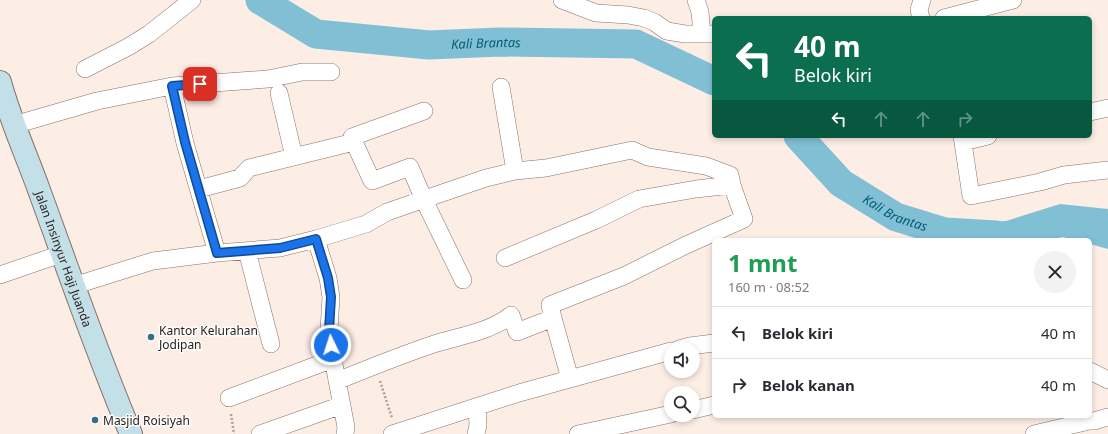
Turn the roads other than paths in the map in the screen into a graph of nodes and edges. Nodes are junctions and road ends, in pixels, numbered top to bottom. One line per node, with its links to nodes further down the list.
1 (192, 0): 9 (street)
2 (562, 0): 8 (street)
3 (696, 0): 8 (street)
4 (922, 0): 6 (street)
5 (1014, 0): 7 (street)
6 (920, 16)
7 (952, 16)
8 (708, 34)
9 (85, 69)
10 (331, 72): 11 (street)
11 (172, 86): 18 (street); 25 (street)
12 (501, 87): 23 (street)
13 (279, 93): 21 (street)
14 (2, 94): 18 (main road, Jalan Insinyur Haji Juanda)
15 (1108, 108): 17 (street)
16 (424, 111): 20 (street)
17 (1092, 112)
18 (14, 124): 30 (main road, Jalan Insinyur Haji Juanda)
19 (962, 139): 22 (street)
20 (354, 142): 21 (street); 26 (street)
21 (294, 157): 25 (street)
22 (1108, 170)
23 (515, 171): 24 (street); 26 (street)
24 (732, 185): 31 (street); 35 (street)
25 (199, 189): 29 (street)
26 (424, 200): 27 (street); 33 (street)
27 (316, 239): 28 (street); 40 (street)
28 (247, 251): 29 (street); 37 (street)
29 (217, 253): 34 (street)
30 (61, 254): 32 (street); 34 (main road, Jalan Insinyur Haji Juanda)
31 (505, 258)
32 (0, 274)
33 (463, 280)
34 (73, 286): 53 (main road, Jalan Insinyur Haji Juanda)
35 (553, 318): 42 (street); 44 (street)
36 (712, 343): 38 (street)
37 (271, 344)
38 (700, 345)
39 (664, 353): 42 (street)
40 (333, 359): 44 (street); 45 (street)
41 (1092, 372): 43 (street)
42 (570, 379): 48 (street)
43 (1108, 380)
44 (337, 381): 46 (street)
45 (229, 398)
46 (342, 405): 54 (street); 55 (street)
47 (712, 405): 49 (street)
48 (477, 407): 52 (street); 56 (street)
49 (700, 408)
50 (664, 416): 57 (street)
51 (1108, 417): 58 (street)
52 (394, 433)
53 (131, 434)
54 (260, 434)
55 (345, 434)
56 (476, 434)
57 (578, 434)
58 (1034, 434)

